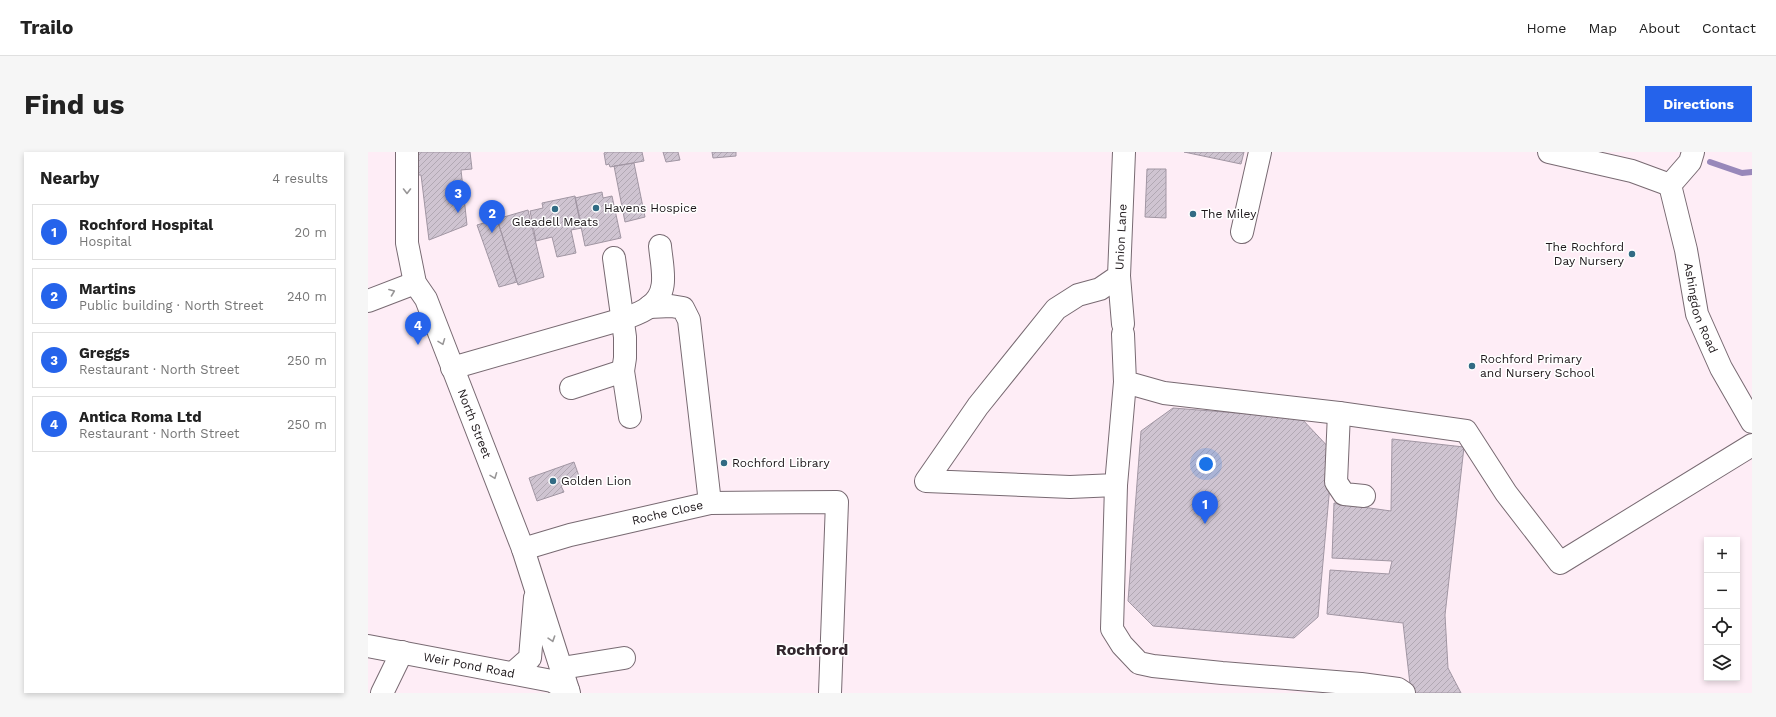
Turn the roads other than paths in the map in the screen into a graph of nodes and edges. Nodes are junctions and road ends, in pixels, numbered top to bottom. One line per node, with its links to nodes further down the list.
1 (407, 152): 11 (street, North Street, one-way to 11)
2 (1124, 152): 10 (street, Union Lane)
3 (1260, 152): 7 (street)
4 (1549, 152): 6 (street)
5 (1693, 152): 6 (street)
6 (1670, 186): 21 (street, Ashingdon Road)
7 (1242, 232)
8 (660, 246): 13 (street)
9 (614, 258): 14 (street)
10 (1119, 276): 17 (street); 23 (street, Union Lane)
11 (415, 283): 12 (street, one-way to 11); 15 (street, North Street, one-way to 15)
12 (368, 301)
13 (649, 307): 14 (street); 25 (street)
14 (623, 319): 15 (street); 16 (street)
15 (452, 368): 26 (street, North Street, one-way to 26)
16 (623, 371): 18 (street); 20 (street)
17 (1125, 382): 19 (street); 23 (street)
18 (571, 388)
19 (1339, 413): 22 (street); 24 (street)
20 (630, 417)
21 (1752, 422)
22 (1752, 445)
23 (1116, 485): 36 (street)
24 (1364, 496)
25 (710, 503): 26 (street, Roche Close); 35 (street, Roche Close)
26 (523, 549): 27 (street, North Street)
27 (536, 588): 31 (street, North Street, one-way to 31); 32 (street)
28 (368, 646): 29 (street, Weir Pond Road)
29 (402, 652): 32 (street, Weir Pond Road); 34 (street)
30 (624, 658): 31 (street)
31 (562, 668): 33 (street, North Street)
32 (513, 673): 33 (street, Weir Pond Road)
33 (568, 691)
34 (382, 693)
35 (830, 693)
36 (1404, 693)

